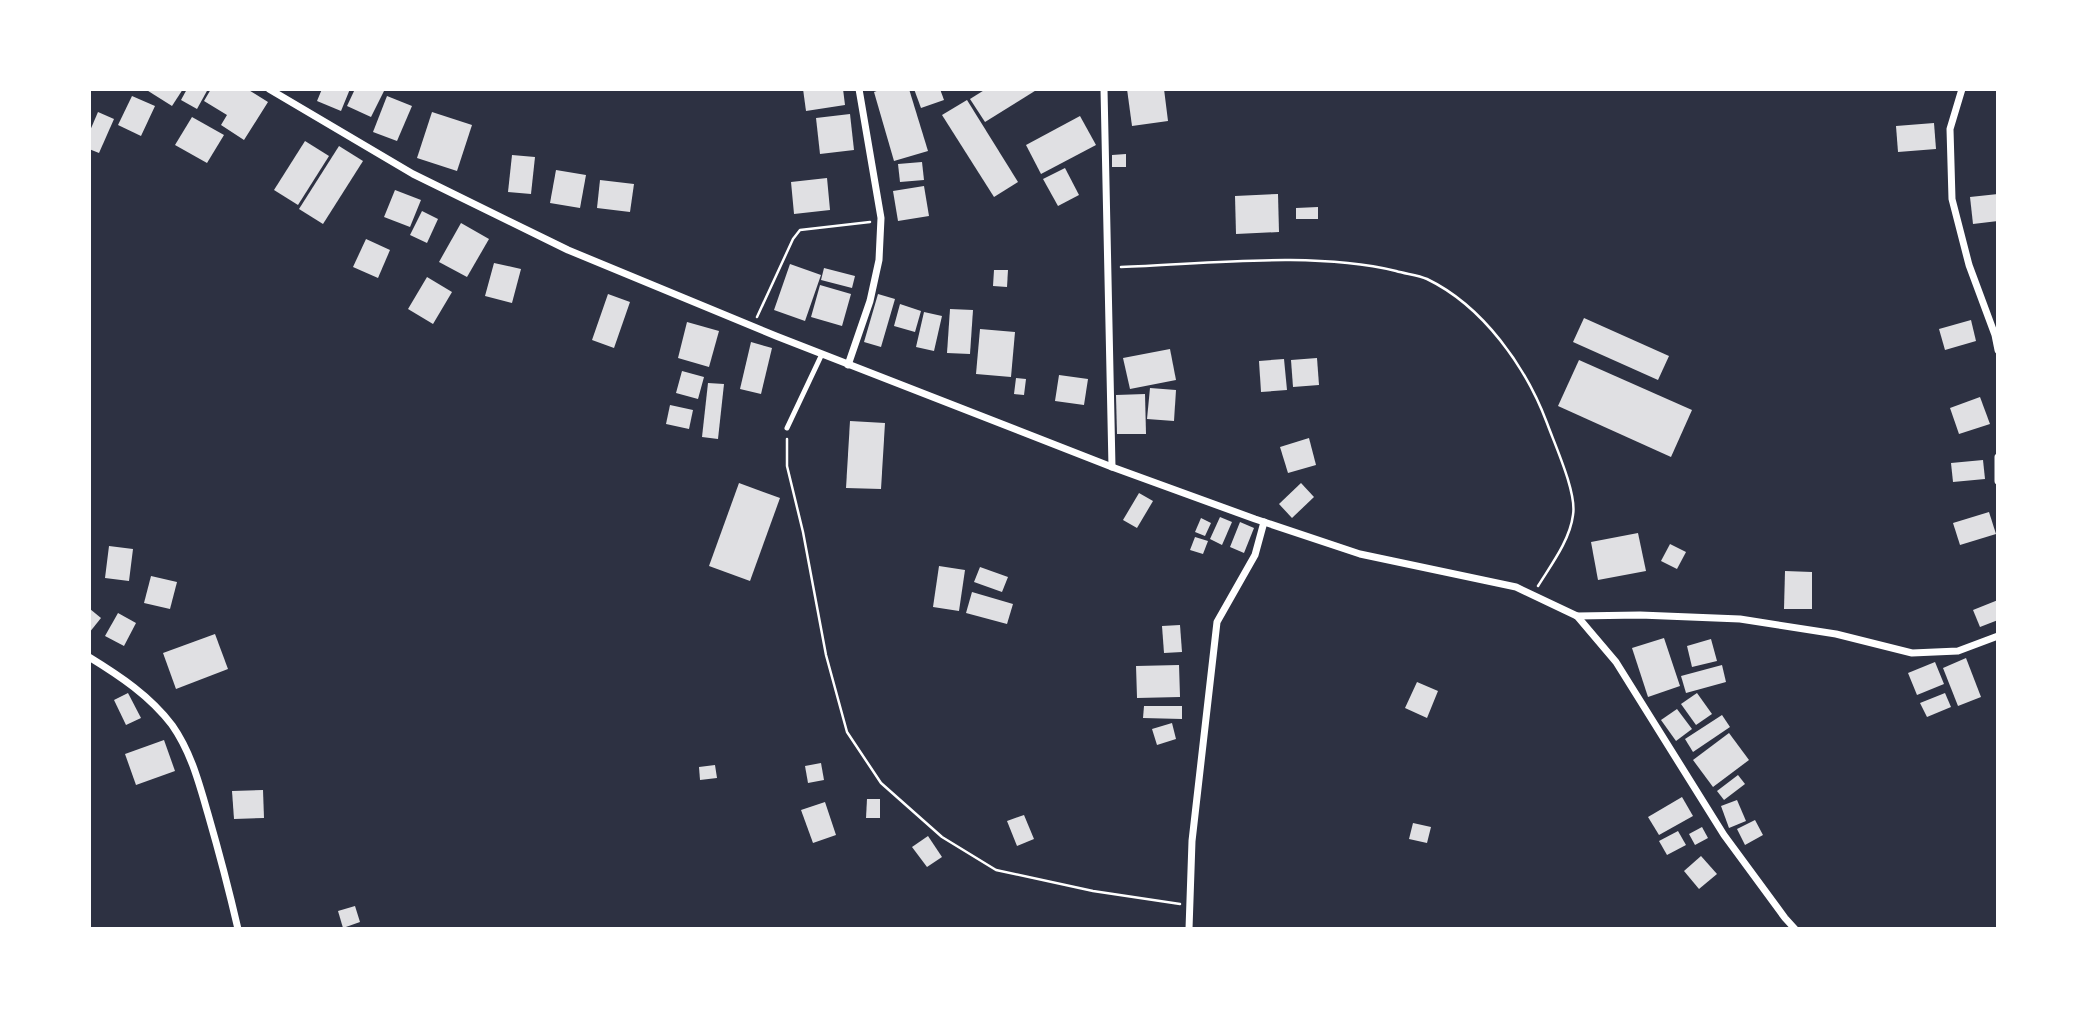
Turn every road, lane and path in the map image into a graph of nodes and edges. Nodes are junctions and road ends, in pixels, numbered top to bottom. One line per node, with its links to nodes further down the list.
1 (270, 89): 7 (street)
2 (859, 89): 5 (street)
3 (1104, 89): 6 (street)
4 (1962, 89): 8 (street)
5 (880, 221): 7 (path); 10 (street)
6 (1108, 267): 13 (street); 16 (path)
7 (753, 327): 9 (street)
8 (1998, 350)
9 (822, 354): 10 (street); 11 (lane)
10 (848, 365): 13 (street)
11 (787, 428): 20 (path)
12 (1998, 457): 14 (street)
13 (1112, 467): 15 (street)
14 (1998, 481)
15 (1264, 522): 16 (street); 20 (street)
16 (1533, 595): 17 (street)
17 (1577, 616): 18 (street); 23 (street)
18 (1998, 636)
19 (89, 657): 21 (street)
20 (1190, 906): 22 (street)
21 (238, 929)
22 (1189, 929)
23 (1795, 929)

